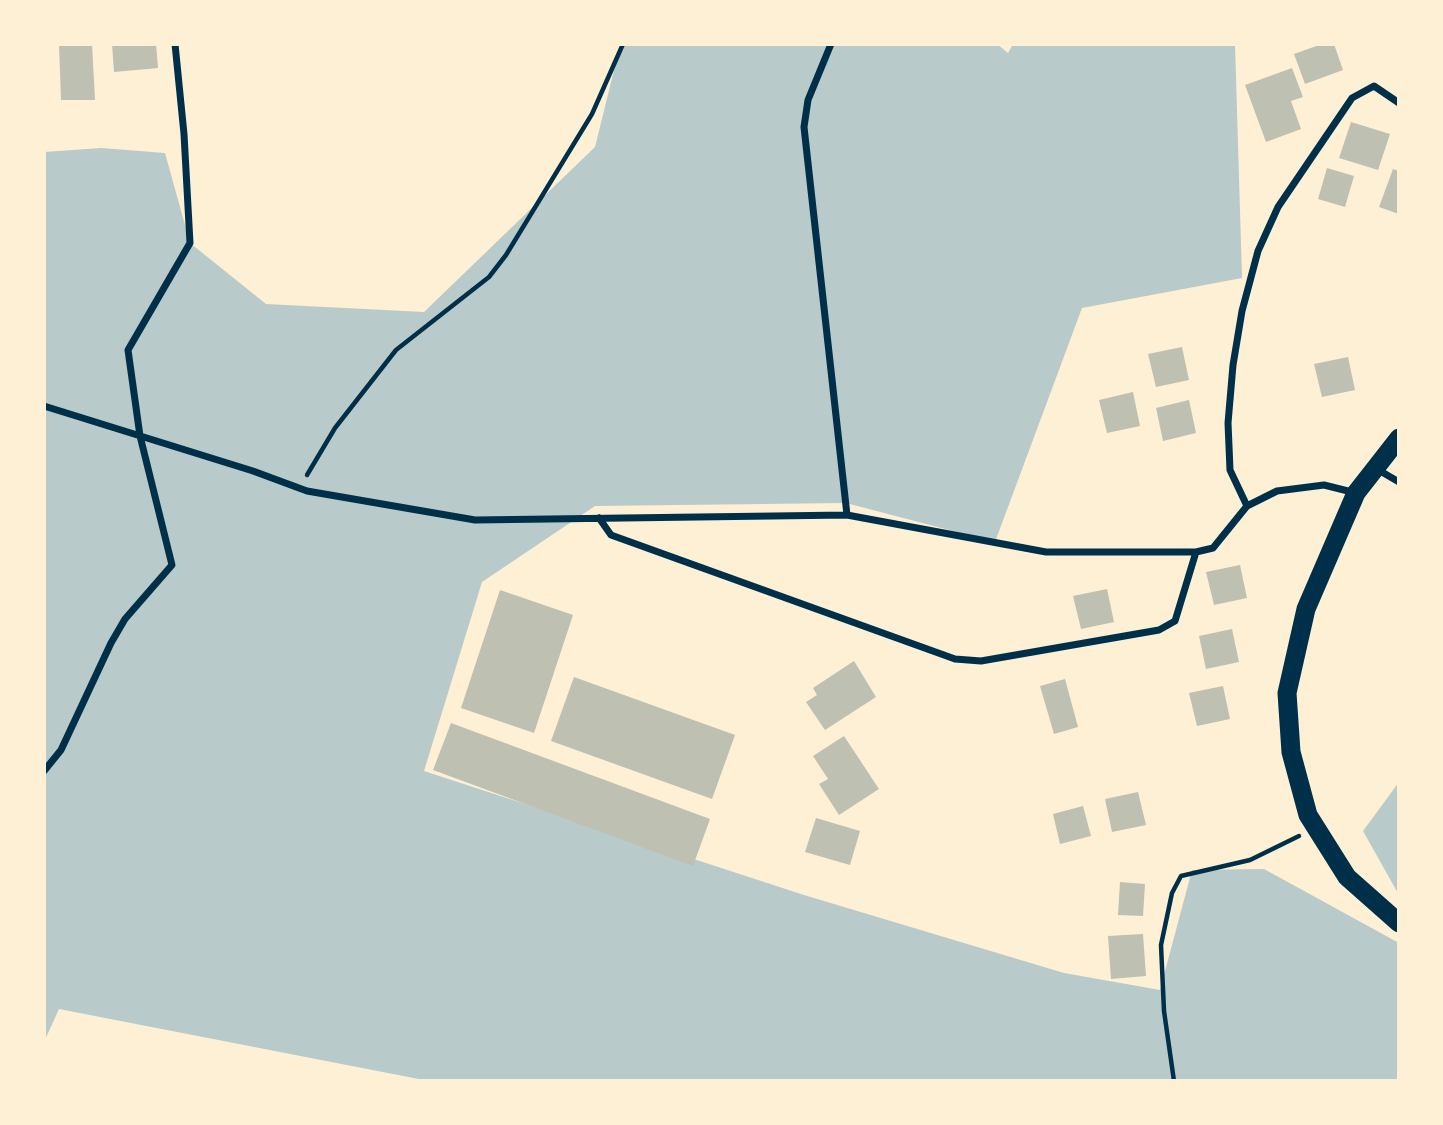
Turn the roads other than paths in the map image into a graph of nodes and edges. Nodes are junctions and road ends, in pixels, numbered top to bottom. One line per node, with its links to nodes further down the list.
1 (175, 44): 5 (street)
2 (831, 44): 11 (street)
3 (1399, 103): 10 (street)
4 (44, 407): 5 (street)
5 (140, 436): 12 (street); 14 (street)
6 (1399, 438): 7 (highway)
7 (1374, 468): 8 (street); 9 (highway)
8 (1399, 482)
9 (1356, 494): 10 (street); 15 (highway)
10 (1247, 506): 13 (street)
11 (848, 515): 12 (street); 13 (street)
12 (599, 518): 13 (street)
13 (1196, 552)
14 (44, 771)
15 (1399, 923)

